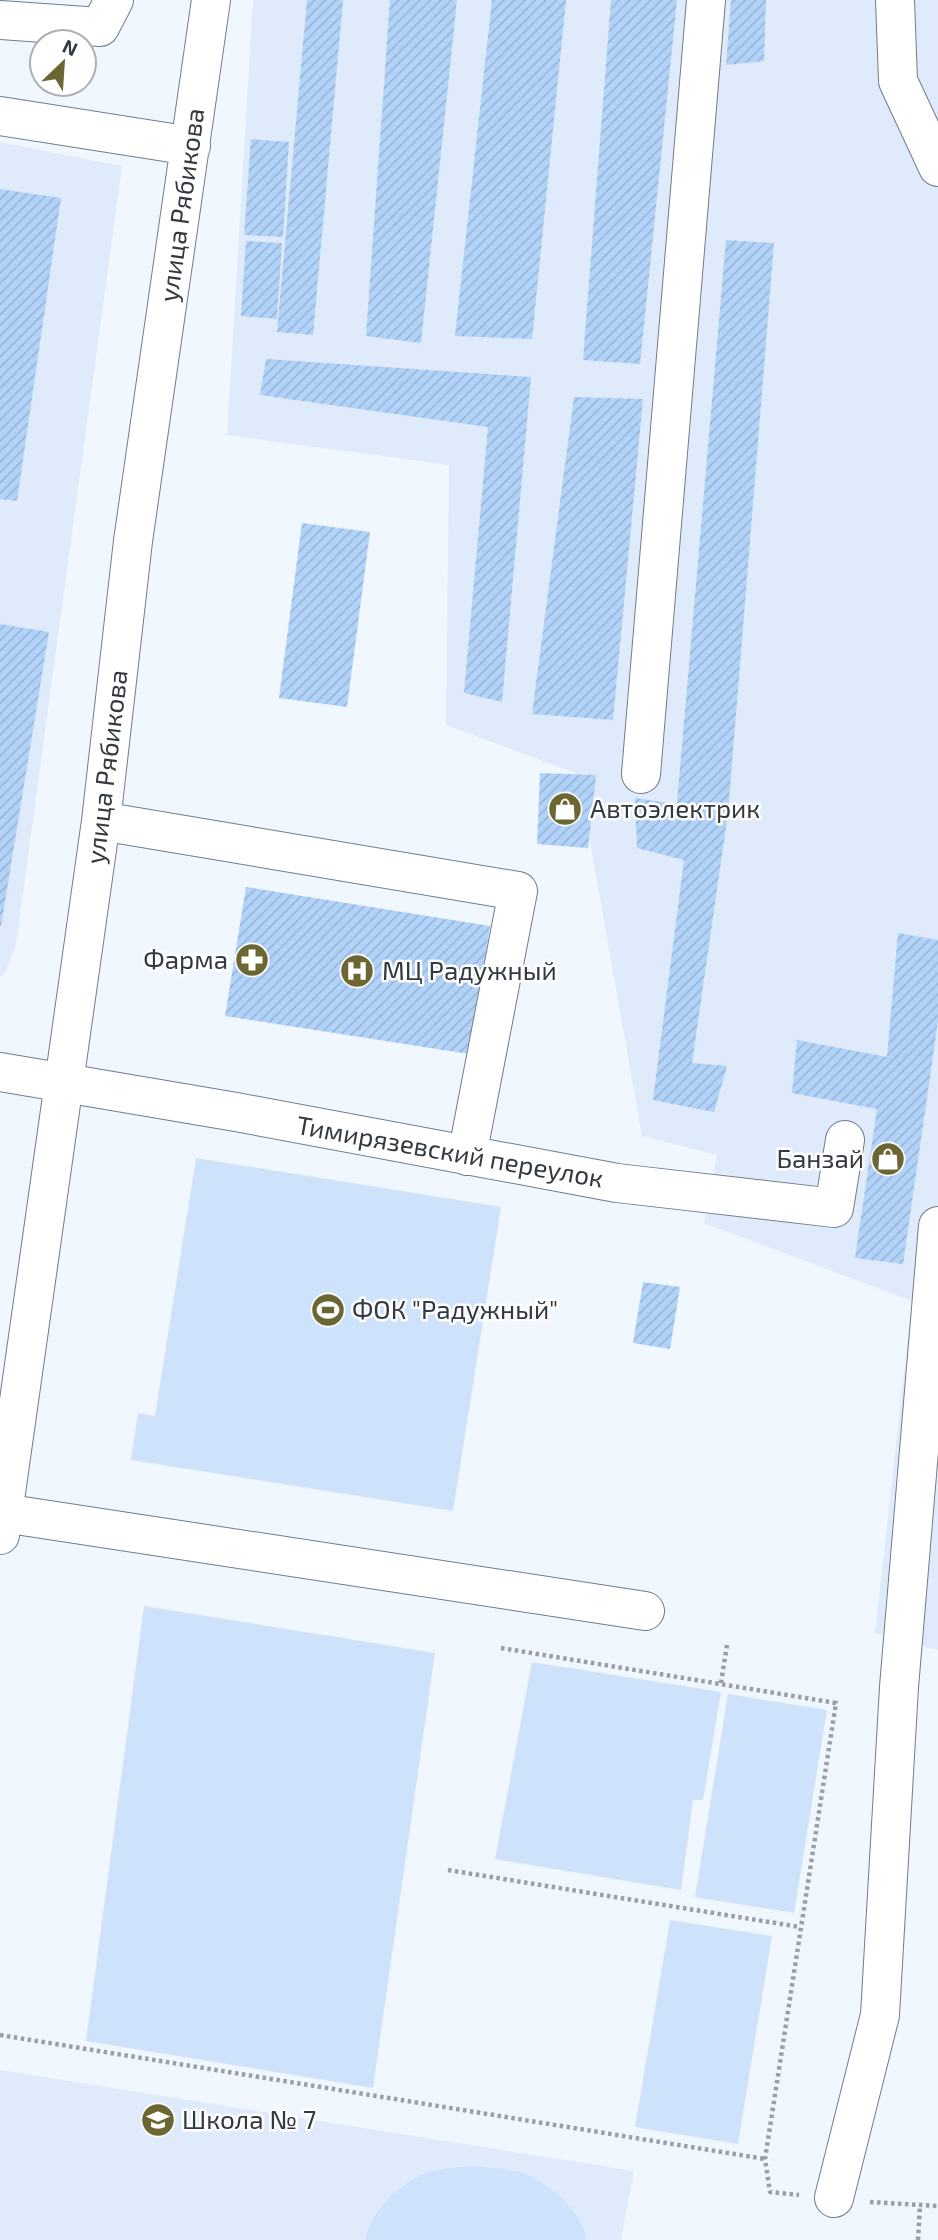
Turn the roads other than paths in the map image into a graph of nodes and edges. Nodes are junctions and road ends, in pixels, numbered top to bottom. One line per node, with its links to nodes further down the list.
1 (114, 0): 5 (street)
2 (211, 0): 7 (street, улица Рябикова)
3 (706, 0): 9 (street)
4 (895, 0): 8 (street)
5 (0, 20)
6 (0, 116): 7 (street)
7 (191, 146): 10 (street, улица Рябикова)
8 (938, 167)
9 (641, 774)
10 (101, 821): 12 (street, улица Рябикова); 14 (street)
11 (0, 1072): 12 (street, Тимирязевский переулок)
12 (63, 1083): 14 (street, Тимирязевский переулок); 16 (street, улица Рябикова)
13 (845, 1140): 14 (street, Тимирязевский переулок)
14 (467, 1156)
15 (938, 1226): 18 (street)
16 (1, 1524): 17 (street)
17 (645, 1611)
18 (834, 2198)

